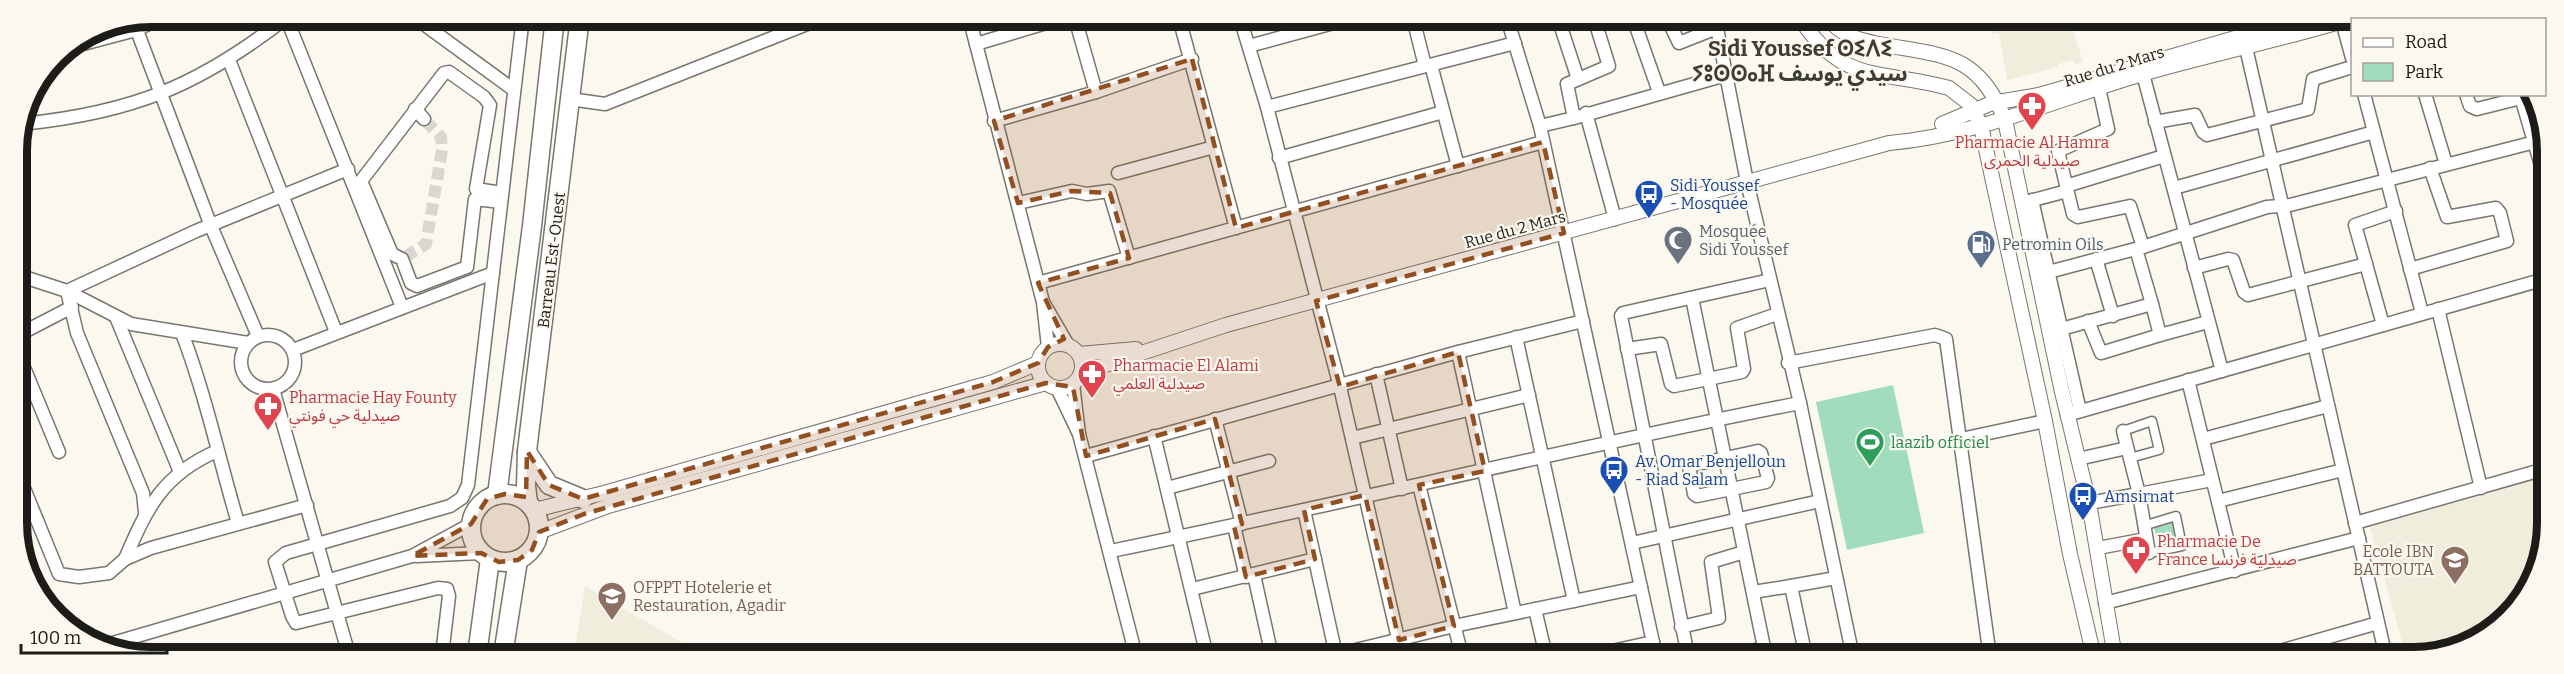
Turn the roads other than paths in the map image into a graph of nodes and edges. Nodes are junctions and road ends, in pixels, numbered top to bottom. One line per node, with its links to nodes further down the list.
1 (274, 27): 37 (street)
2 (291, 27): 79 (street)
3 (426, 27): 30 (street)
4 (430, 27): 30 (street)
5 (522, 27): 44 (street)
6 (554, 27): 190 (main road, Barreau Est-Ouest)
7 (579, 27): 52 (main road, Barreau Est-Ouest)
8 (800, 27): 52 (street)
9 (972, 27): 33 (street)
10 (1033, 27): 33 (street)
11 (1078, 27): 45 (street)
12 (1182, 27): 36 (street)
13 (1243, 27): 34 (street)
14 (1319, 27): 34 (street)
15 (1416, 27): 38 (street)
16 (1510, 27): 32 (street)
17 (1561, 27): 42 (street)
18 (1597, 27): 42 (street)
19 (1637, 27): 46 (street)
20 (1671, 27): 21 (street)
21 (1708, 27)
22 (1717, 27): 41 (street)
23 (1806, 27): 56 (street)
24 (1836, 27): 53 (street)
25 (2240, 27): 31 (street)
26 (2279, 27): 31 (street, Rue du 2 Mars)
27 (2310, 27): 31 (street, Rue du 2 Mars)
28 (2346, 27): 35 (street)
29 (136, 28): 47 (street)
30 (430, 30): 44 (street)
31 (2244, 40): 40 (street, Rue du 2 Mars); 53 (street, Rue du 2 Mars); 63 (street)
32 (1515, 43): 38 (street); 65 (street)
33 (976, 44): 61 (street)
34 (1249, 46): 54 (street)
35 (2351, 53)
36 (1192, 59): 45 (street); 71 (street)
37 (230, 60): 47 (street); 86 (street)
38 (1428, 65): 54 (street); 57 (street)
39 (2351, 67): 63 (street)
40 (2143, 74): 43 (street, Rue du 2 Mars); 62 (street)
41 (1726, 75): 46 (street); 82 (street)
42 (1578, 79): 58 (street)
43 (2099, 88): 60 (street, Rue du 2 Mars); 83 (street)
44 (514, 90): 87 (street)
45 (1096, 92): 61 (street)
46 (1659, 92): 58 (street)
47 (161, 94): 64 (street); 94 (street)
48 (2368, 96): 67 (street)
49 (2426, 96): 76 (street)
50 (2467, 96): 51 (street)
51 (2520, 96): 69 (street)
52 (570, 99): 170 (main road, Barreau Est-Ouest)
53 (1998, 102): 56 (street, Rue du 2 Mars); 60 (street)
54 (1267, 107): 74 (street)
55 (415, 109): 59 (street); 85 (street); 85 (street)
56 (1975, 111): 66 (street); 70 (street, Rue du 2 Mars)
57 (1443, 112): 74 (street); 77 (street)
58 (1580, 115): 65 (street); 93 (street)
59 (424, 119)
60 (2005, 120): 66 (street, Rue du 2 Mars); 89 (street)
61 (994, 121): 88 (street)
62 (2156, 122): 63 (street); 73 (street)
63 (2264, 122): 75 (street)
64 (30, 123)
65 (1540, 126): 68 (street)
66 (1981, 126): 70 (street, Rue du 2 Mars); 159 (street)
67 (2374, 132): 75 (street); 81 (street)
68 (1543, 141): 77 (street); 96 (street)
69 (2535, 142): 72 (street); 76 (street)
70 (1889, 143): 82 (street, Rue du 2 Mars)
71 (1214, 147): 80 (street); 95 (street)
72 (2537, 149)
73 (2164, 156): 83 (street); 84 (street)
74 (1279, 158): 92 (street)
75 (2273, 162): 84 (street); 90 (street)
76 (2446, 164): 78 (street)
77 (1458, 166): 92 (street)
78 (2430, 168): 81 (street); 103 (street)
79 (348, 169): 86 (street); 117 (street)
80 (1118, 173)
81 (2388, 178): 90 (street); 91 (street)
82 (1747, 182): 93 (street, Rue du 2 Mars); 107 (street)
83 (2067, 188): 89 (street); 98 (street)
84 (2174, 188): 97 (street)
85 (475, 194): 87 (street)
86 (284, 196): 94 (street); 129 (street)
87 (502, 198): 104 (street)
88 (1018, 202): 99 (street); 109 (street)
89 (2027, 202): 105 (street)
90 (2282, 206): 97 (street); 110 (street)
91 (2396, 211): 101 (street); 103 (street)
92 (1293, 213): 95 (street); 113 (street)
93 (1615, 219): 96 (street, Rue du 2 Mars)
94 (211, 226): 111 (street); 133 (street)
95 (1236, 228): 99 (street)
96 (1564, 233): 113 (street, Rue du 2 Mars); 123 (street)
97 (2184, 233): 98 (street); 102 (street)
98 (2140, 248): 100 (street); 115 (street)
99 (1129, 258): 109 (street)
100 (2096, 259): 105 (street); 121 (street)
101 (2366, 264): 110 (street); 126 (street)
102 (2194, 268): 110 (street); 125 (street)
103 (2410, 269): 120 (street)
104 (493, 273): 117 (street); 213 (street)
105 (2043, 273): 128 (street)
106 (27, 278): 111 (street)
107 (1770, 280): 112 (street); 119 (street)
108 (2537, 281): 118 (street)
109 (1038, 283): 114 (street)
110 (2300, 283): 134 (street)
111 (67, 291): 116 (street); 122 (street)
112 (1692, 297): 138 (street); 147 (street)
113 (1316, 301): 136 (street, Rue du 2 Mars); 150 (street)
114 (1043, 302): 135 (street); 137 (street)
115 (2152, 304): 121 (street); 131 (street)
116 (72, 307): 127 (street); 200 (street)
117 (402, 307): 129 (street)
118 (2438, 309): 120 (street); 186 (street)
119 (1777, 314): 142 (street); 147 (street)
120 (2422, 314): 126 (street)
121 (2113, 316): 124 (street)
122 (116, 317): 130 (street); 181 (street)
123 (1583, 321): 132 (street); 168 (street)
124 (2088, 321): 128 (street); 131 (street)
125 (2208, 322): 131 (street); 143 (street)
126 (2383, 325): 134 (street)
127 (27, 330)
128 (2055, 331): 156 (street)
129 (336, 332): 139 (street)
130 (182, 333): 133 (street); 169 (street)
131 (2160, 335)
132 (1516, 337): 140 (street); 152 (street)
133 (253, 339): 139 (street); 151 (street)
134 (2314, 345): 143 (street); 154 (street)
135 (1048, 347): 137 (street); 141 (street)
136 (1150, 348): 137 (street, Rue du 2 Mars); 146 (street, Rue du 2 Mars)
137 (1073, 349): 146 (street)
138 (1627, 349): 147 (street); 164 (street)
139 (293, 350): 151 (street)
140 (1458, 352): 144 (street); 155 (street)
141 (1038, 363): 149 (street); 193 (street)
142 (1788, 363): 153 (street); 166 (street)
143 (2222, 371): 148 (street)
144 (1376, 374): 150 (street); 160 (street)
145 (27, 375): 171 (street)
146 (1077, 378): 149 (street); 162 (street)
147 (1709, 380): 158 (street)
148 (2188, 380): 156 (street); 167 (street)
149 (1051, 385): 162 (street); 207 (street)
150 (1340, 387): 157 (street); 165 (street)
151 (273, 389): 197 (street)
152 (1529, 395): 155 (street); 175 (street)
153 (1800, 403): 158 (street); 194 (street)
154 (2328, 406): 167 (street); 178 (street)
155 (1471, 409): 160 (street); 179 (street)
156 (2074, 413): 176 (street)
157 (1215, 419): 163 (street); 182 (street)
158 (1717, 420): 164 (street); 174 (street)
159 (2045, 421): 166 (street); 262 (street)
160 (1388, 428): 165 (street); 187 (street)
161 (2123, 431): 172 (street); 172 (street)
162 (1079, 434): 173 (street)
163 (1154, 436): 173 (street); 185 (street)
164 (1644, 437): 168 (street); 209 (street)
165 (1352, 438): 191 (street)
166 (1961, 439): 261 (street)
167 (2203, 439): 183 (street)
168 (1609, 441): 175 (street); 212 (street)
169 (217, 451): 181 (street); 202 (street)
170 (527, 451): 193 (main road); 198 (main road, Barreau Est-Ouest)
171 (59, 452)
172 (2129, 453): 176 (street); 189 (street)
173 (1086, 456): 215 (street)
174 (1724, 456): 188 (street); 188 (street); 188 (street)
175 (1543, 457): 179 (street); 232 (street)
176 (2078, 459): 196 (street)
177 (1269, 461): 182 (street)
178 (2343, 470): 195 (street); 204 (street)
179 (1485, 471): 184 (street); 236 (street)
180 (2537, 471): 186 (street)
181 (180, 472): 200 (street)
182 (1230, 472): 185 (street); 205 (street)
183 (2212, 480): 189 (street); 195 (street)
184 (1419, 485): 187 (street); 238 (street)
185 (1167, 488): 208 (street)
186 (2481, 488): 204 (street)
187 (1402, 489): 191 (street)
188 (1731, 489): 201 (street)
189 (2139, 494): 196 (street); 206 (street)
190 (497, 495): 198 (main road); 203 (main road)
191 (1365, 495): 199 (street); 240 (street)
192 (27, 496): 220 (street)
193 (583, 499): 198 (street)
194 (1820, 501): 201 (street); 225 (street)
195 (2218, 501): 223 (street)
196 (2089, 503): 214 (street)
197 (307, 505): 202 (street); 213 (street)
198 (531, 507): 207 (main road)
199 (1304, 510): 205 (street); 221 (street)
200 (145, 512): 220 (street)
201 (1738, 519): 209 (street); 216 (street)
202 (238, 523): 220 (street)
203 (471, 524): 218 (street); 219 (main road)
204 (2355, 524): 210 (street)
205 (1238, 525): 208 (street); 224 (street)
206 (2143, 526): 211 (street); 217 (street)
207 (539, 532): 222 (main road)
208 (1179, 537): 215 (street); 229 (street)
209 (1663, 537): 212 (street); 239 (street)
210 (2359, 538): 223 (street); 237 (street)
211 (2146, 539): 214 (street); 217 (street)
212 (1632, 543): 228 (street)
213 (317, 544): 226 (street); 230 (street)
214 (2098, 548): 233 (street)
215 (1111, 551): 247 (street)
216 (1744, 552): 231 (street); 239 (street)
217 (2149, 553)
218 (412, 555): 219 (street); 226 (street)
219 (486, 556): 222 (main road); 245 (main road)
220 (125, 559)
221 (1315, 559): 224 (street); 250 (street)
222 (518, 560): 246 (main road)
223 (2235, 571): 233 (street)
224 (1250, 576): 229 (street); 249 (street)
225 (1836, 578): 227 (street); 260 (street)
226 (328, 579): 230 (street); 235 (street)
227 (1791, 586): 231 (street); 259 (street)
228 (1641, 587): 232 (street); 242 (street)
229 (1192, 589): 248 (street)
230 (283, 592): 235 (street); 241 (street)
231 (1753, 592): 258 (street)
232 (1574, 601): 234 (street)
233 (2105, 603): 263 (street)
234 (1535, 609): 236 (street); 254 (street)
235 (338, 613): 243 (street); 244 (street)
236 (1515, 613): 238 (street)
237 (2378, 623): 264 (street); 265 (street)
238 (1454, 626): 240 (street); 253 (street)
239 (1681, 627): 257 (street)
240 (1399, 640): 251 (street); 252 (street)
241 (117, 642)
242 (1653, 642): 255 (street); 256 (street)
243 (347, 647)
244 (443, 647)
245 (478, 647)
246 (505, 647)
247 (1134, 647)
248 (1205, 647)
249 (1270, 647)
250 (1331, 647)
251 (1370, 647)
252 (1400, 647)
253 (1460, 647)
254 (1544, 647)
255 (1630, 647)
256 (1654, 647)
257 (1686, 647)
258 (1764, 647)
259 (1804, 647)
260 (1851, 647)
261 (1989, 647)
262 (2092, 647)
263 (2113, 647)
264 (2294, 647)
265 (2384, 647)

